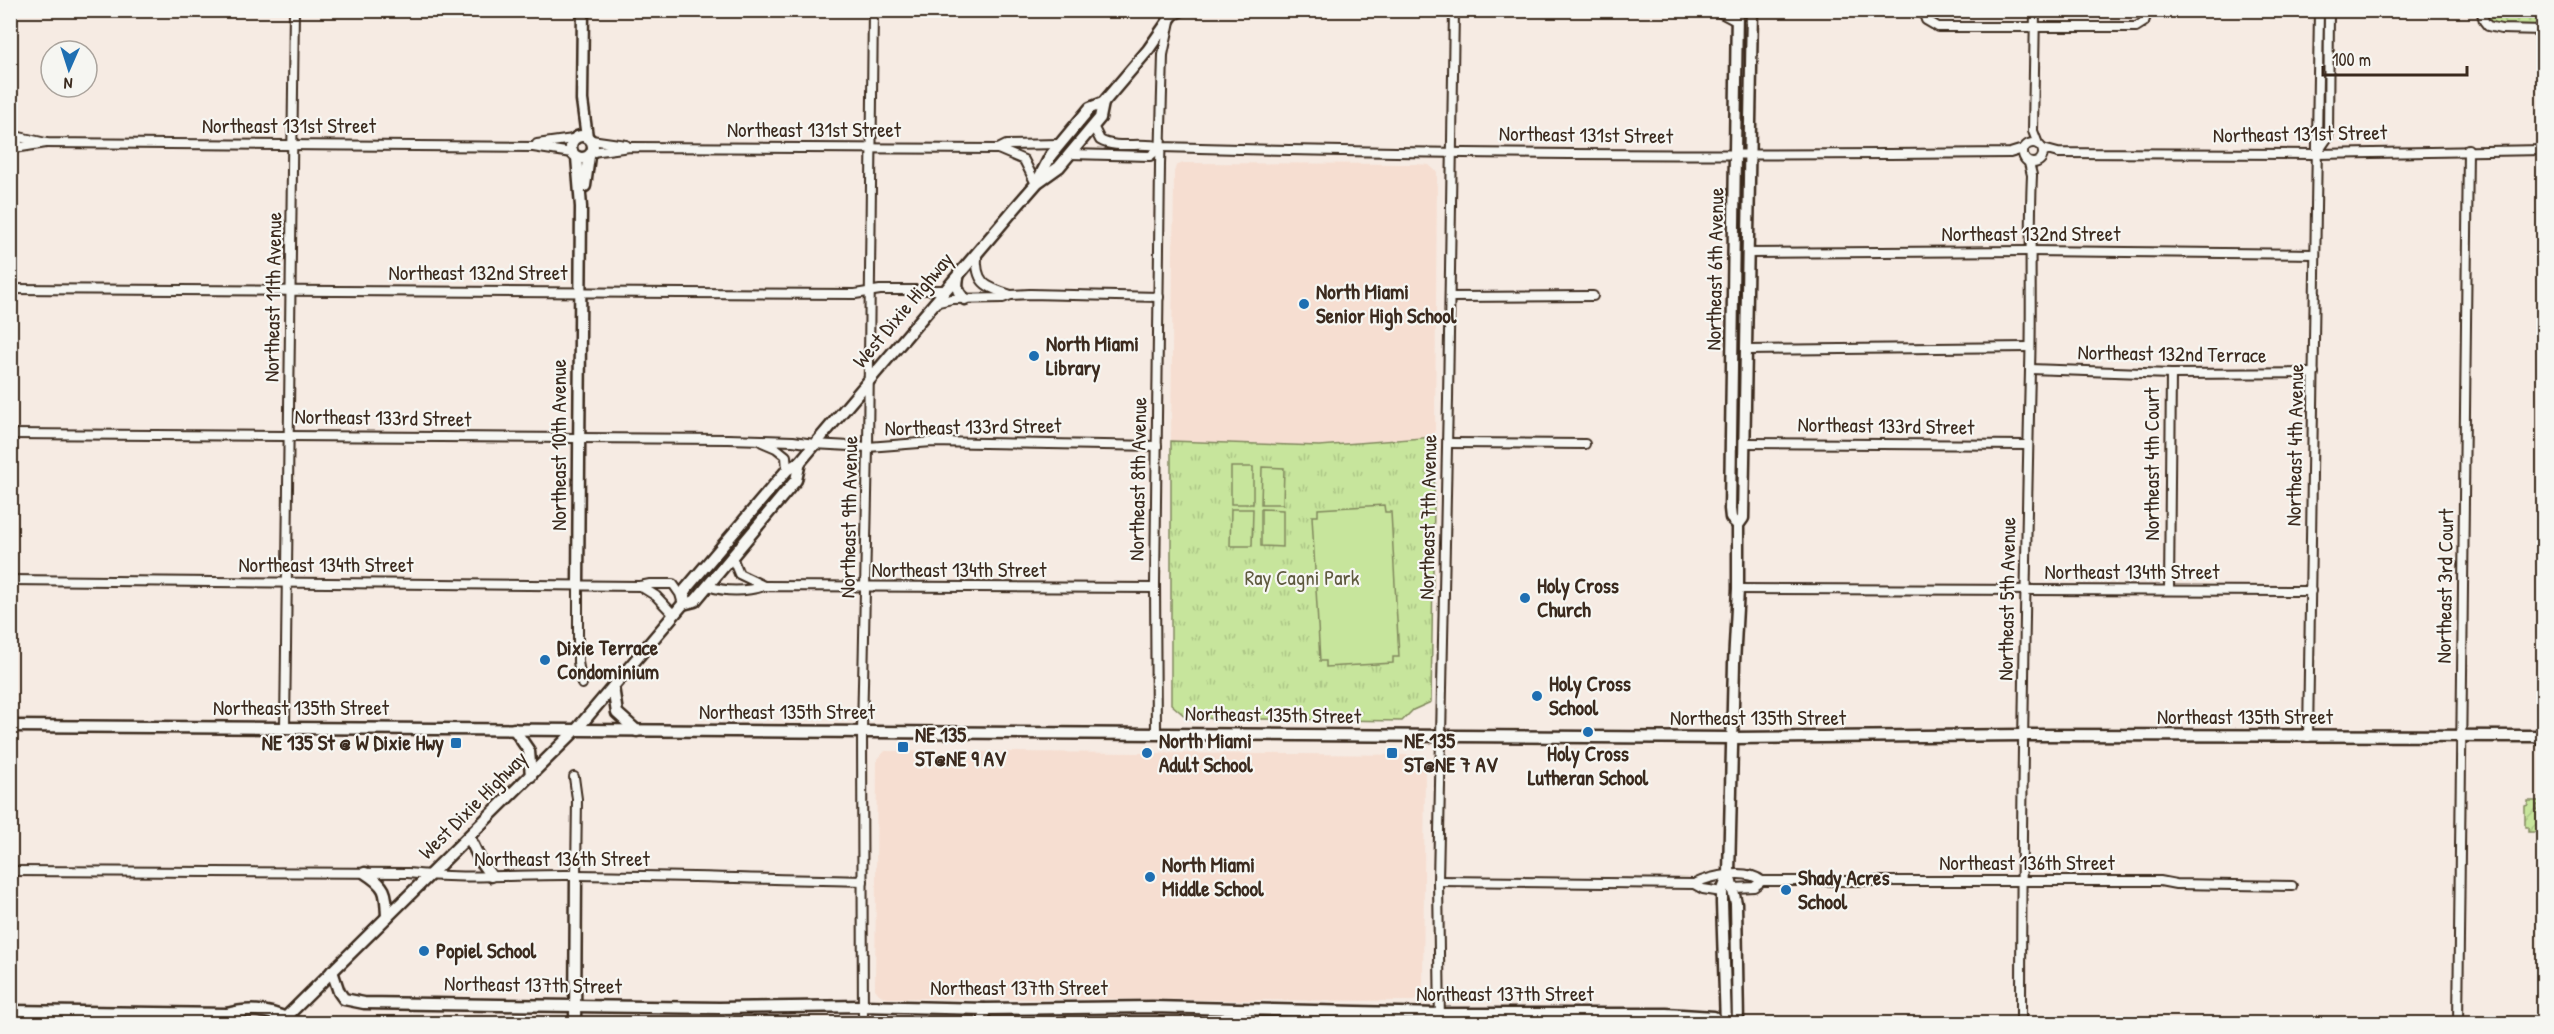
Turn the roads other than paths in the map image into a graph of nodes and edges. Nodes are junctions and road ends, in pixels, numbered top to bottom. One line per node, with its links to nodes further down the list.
1 (294, 10): 26 (street, Northeast 11th Avenue)
2 (583, 10): 24 (main road)
3 (873, 10): 33 (street, Northeast 9th Avenue)
4 (1185, 10): 16 (street)
5 (1260, 10): 6 (street)
6 (1265, 10)
7 (1454, 10): 38 (street, Northeast 7th Avenue)
8 (1715, 10): 17 (street)
9 (1752, 10): 46 (main road, Northeast 6th Avenue)
10 (1923, 10): 18 (street)
11 (2035, 10): 18 (street)
12 (2148, 10): 18 (street)
13 (2319, 10): 43 (street, Northeast 4th Avenue)
14 (2329, 10): 43 (street, Northeast 4th Avenue)
15 (2481, 10): 19 (street)
16 (1169, 12): 20 (main road, West Dixie Highway); 32 (street, Northeast 8th Avenue)
17 (1737, 16): 45 (main road, Northeast 6th Avenue)
18 (2035, 29): 22 (street)
19 (2544, 30)
20 (1103, 103): 21 (main road, West Dixie Highway); 27 (main road, West Dixie Highway)
21 (1093, 126): 32 (street, Northeast 131st Street); 42 (main road, West Dixie Highway)
22 (2033, 131): 28 (street); 29 (street)
23 (12, 132): 25 (street, Northeast 131st Street); 36 (main road)
24 (582, 138): 30 (street, Northeast 131st Street); 31 (street, Northeast 131st Street); 41 (main road, Northeast 10th Avenue); 44 (main road, Northeast 10th Avenue)
25 (46, 143): 26 (street, Northeast 131st Street); 36 (street, Northeast 131st Street)
26 (292, 143): 30 (street, Northeast 131st Street); 56 (street, Northeast 11th Avenue)
27 (1060, 144): 34 (street, Northeast 131st Street); 48 (main road, West Dixie Highway)
28 (2026, 146): 29 (street, Northeast 131st Street); 39 (street, Northeast 131st Street); 47 (street)
29 (2040, 146): 40 (street, Northeast 131st Street); 47 (street)
30 (533, 147): 44 (street, Northeast 131st Street)
31 (630, 147): 33 (street, Northeast 131st Street); 41 (street, Northeast 131st Street)
32 (1161, 147): 38 (street, Northeast 131st Street); 42 (street, Northeast 131st Street); 62 (street, Northeast 8th Avenue)
33 (872, 148): 34 (street, Northeast 131st Street); 58 (street, Northeast 9th Avenue)
34 (998, 149): 48 (street, Northeast 131st Street)
35 (2468, 149): 37 (street, Northeast 131st Street); 43 (street, Northeast 131st Street); 112 (street, Northeast 3rd Court)
36 (13, 150)
37 (2544, 150)
38 (1450, 152): 45 (street, Northeast 131st Street); 63 (street, Northeast 7th Avenue)
39 (2010, 153): 46 (street, Northeast 131st Street); 47 (street, Northeast 131st Street)
40 (2058, 153): 43 (street, Northeast 131st Street); 47 (street, Northeast 131st Street)
41 (590, 154): 44 (main road); 49 (main road, Northeast 10th Avenue)
42 (1070, 154): 48 (main road, West Dixie Highway)
43 (2316, 154): 53 (street, Northeast 4th Avenue)
44 (575, 155): 49 (main road, Northeast 10th Avenue)
45 (1736, 155): 46 (street, Northeast 131st Street); 72 (main road, Northeast 6th Avenue)
46 (1751, 155): 52 (main road, Northeast 6th Avenue)
47 (2033, 161): 50 (street, Northeast 5th Avenue)
48 (1036, 184): 51 (main road, West Dixie Highway)
49 (581, 207): 59 (main road, Northeast 10th Avenue)
50 (2029, 251): 52 (street, Northeast 132nd Street); 53 (street, Northeast 132nd Street); 66 (street, Northeast 5th Avenue)
51 (977, 253): 54 (main road, West Dixie Highway); 60 (street)
52 (1747, 253): 67 (main road, Northeast 6th Avenue)
53 (2315, 254): 69 (street, Northeast 4th Avenue)
54 (959, 274): 57 (main road, West Dixie Highway); 64 (main road)
55 (10, 289): 56 (street, Northeast 132nd Street)
56 (292, 290): 59 (street, Northeast 132nd Street); 74 (street, Northeast 11th Avenue)
57 (945, 290): 58 (street, Northeast 132nd Street); 65 (main road, West Dixie Highway)
58 (870, 291): 59 (street, Northeast 132nd Street); 71 (street, Northeast 9th Avenue)
59 (580, 292): 75 (main road, Northeast 10th Avenue)
60 (1011, 295): 62 (street); 64 (street)
61 (1593, 296): 63 (street)
62 (1159, 297): 82 (street, Northeast 8th Avenue)
63 (1450, 297): 77 (street, Northeast 7th Avenue)
64 (965, 299): 65 (street)
65 (934, 303): 71 (main road, West Dixie Highway)
66 (2030, 347): 67 (street); 68 (street, Northeast 5th Avenue)
67 (1748, 350): 78 (main road, Northeast 6th Avenue)
68 (2030, 369): 70 (street, Northeast 132nd Terrace); 81 (street, Northeast 5th Avenue)
69 (2314, 373): 70 (street, Northeast 132nd Terrace); 99 (street, Northeast 4th Avenue)
70 (2171, 374): 98 (street, Northeast 4th Court)
71 (869, 380): 79 (main road, West Dixie Highway); 83 (street, Northeast 9th Avenue)
72 (1731, 418): 78 (main road); 86 (main road, Northeast 6th Avenue)
73 (10, 434): 74 (street, Northeast 133rd Street)
74 (289, 435): 75 (street, Northeast 133rd Street); 89 (street, Northeast 11th Avenue)
75 (578, 439): 76 (street, Northeast 133rd Street); 90 (main road, Northeast 10th Avenue)
76 (755, 440): 79 (street, Northeast 133rd Street); 85 (street, Northeast 133rd Street)
77 (1448, 443): 80 (street); 113 (street, Northeast 7th Avenue)
78 (1745, 443): 81 (street, Northeast 133rd Street); 86 (main road, Northeast 6th Avenue)
79 (814, 444): 83 (street, Northeast 133rd Street); 84 (main road, West Dixie Highway)
80 (1585, 444)
81 (2027, 445): 97 (street, Northeast 5th Avenue)
82 (1156, 446): 83 (street, Northeast 133rd Street); 95 (street, Northeast 8th Avenue)
83 (868, 447): 94 (street, Northeast 9th Avenue)
84 (800, 462): 85 (main road, West Dixie Highway); 87 (main road, West Dixie Highway)
85 (787, 470): 100 (main road, West Dixie Highway)
86 (1738, 525): 96 (main road, Northeast 6th Avenue)
87 (732, 557): 92 (main road, West Dixie Highway); 93 (street, Northeast 134th Street)
88 (10, 580): 89 (street, Northeast 134th Street)
89 (288, 583): 90 (street, Northeast 134th Street); 105 (street, Northeast 11th Avenue)
90 (578, 585): 91 (street, Northeast 134th Street); 102 (street, Northeast 10th Avenue)
91 (640, 586): 100 (street, Northeast 134th Street); 101 (street)
92 (708, 586): 93 (street, Northeast 134th Street); 100 (main road, West Dixie Highway)
93 (764, 586): 94 (street, Northeast 134th Street)
94 (866, 587): 95 (street, Northeast 134th Street); 109 (street, Northeast 9th Avenue)
95 (1155, 588): 110 (street, Northeast 8th Avenue)
96 (1738, 589): 97 (street, Northeast 134th Street); 116 (main road, Northeast 6th Avenue)
97 (2025, 590): 98 (street, Northeast 134th Street); 111 (street, Northeast 5th Avenue)
98 (2169, 590): 99 (street, Northeast 134th Street)
99 (2310, 591): 115 (street, Northeast 4th Avenue)
100 (683, 604): 101 (main road, West Dixie Highway)
101 (674, 615): 103 (main road, West Dixie Highway)
102 (582, 684)
103 (613, 687): 107 (main road, West Dixie Highway); 108 (main road)
104 (10, 726): 105 (main road, Northeast 135th Street)
105 (285, 727): 106 (main road, Northeast 135th Street)
106 (514, 729): 107 (main road, Northeast 135th Street); 117 (main road)
107 (577, 729): 108 (main road, Northeast 135th Street); 117 (main road, West Dixie Highway)
108 (637, 731): 109 (main road, Northeast 135th Street)
109 (862, 732): 110 (main road, Northeast 135th Street); 126 (street, Northeast 9th Avenue)
110 (1156, 733): 113 (main road, Northeast 135th Street)
111 (2023, 735): 115 (main road, Northeast 135th Street); 116 (main road, Northeast 135th Street); 129 (street, Northeast 5th Avenue)
112 (2461, 735): 114 (main road, Northeast 135th Street); 115 (main road, Northeast 135th Street); 155 (street, Northeast 3rd Court)
113 (1441, 736): 116 (main road, Northeast 135th Street); 127 (street, Northeast 7th Avenue)
114 (2541, 736)
115 (2308, 737)
116 (1732, 738): 122 (main road, Northeast 6th Avenue)
117 (531, 776): 119 (main road, West Dixie Highway)
118 (574, 777): 123 (street)
119 (469, 837): 124 (main road, West Dixie Highway); 125 (main road)
120 (10, 871): 121 (street, Northeast 136th Street)
121 (365, 873): 124 (street, Northeast 136th Street); 134 (main road)
122 (1729, 874): 128 (street, Northeast 136th Street); 130 (street, Northeast 136th Street); 132 (main road, Northeast 6th Avenue); 133 (main road, Northeast 6th Avenue)
123 (576, 875): 125 (street, Northeast 136th Street); 126 (street, Northeast 136th Street); 136 (main road)
124 (429, 876): 125 (street, Northeast 136th Street); 134 (main road, West Dixie Highway)
125 (491, 876)
126 (863, 881): 137 (street, Northeast 9th Avenue)
127 (1438, 881): 130 (street, Northeast 136th Street); 142 (street, Northeast 7th Avenue)
128 (1762, 881): 129 (street, Northeast 136th Street); 132 (street, Northeast 136th Street)
129 (2021, 881): 131 (street, Northeast 136th Street); 154 (street, Northeast 5th Avenue)
130 (1694, 884): 133 (street, Northeast 136th Street)
131 (2292, 886)
132 (1734, 888): 153 (main road, Northeast 6th Avenue)
133 (1722, 892): 152 (main road, Northeast 6th Avenue)
134 (387, 917): 135 (main road, West Dixie Highway)
135 (332, 972): 136 (main road, Northeast 137th Street); 144 (main road, West Dixie Highway)
136 (575, 1004): 137 (main road, Northeast 137th Street); 147 (main road)
137 (863, 1006): 138 (main road, Northeast 137th Street); 148 (street, Northeast 9th Avenue)
138 (984, 1009): 139 (main road, Northeast 137th Street); 149 (main road)
139 (1296, 1010): 142 (main road, Northeast 137th Street); 150 (main road)
140 (10, 1011): 141 (main road)
141 (227, 1014): 144 (main road); 145 (main road)
142 (1440, 1019): 143 (main road, Northeast 137th Street)
143 (1579, 1019): 151 (main road, Northeast 137th Street)
144 (284, 1021): 146 (main road)
145 (240, 1023)
146 (300, 1023)
147 (574, 1023)
148 (863, 1023)
149 (984, 1023)
150 (1296, 1023)
151 (1721, 1023)
152 (1726, 1023)
153 (1738, 1023)
154 (2021, 1023)
155 (2458, 1023)

